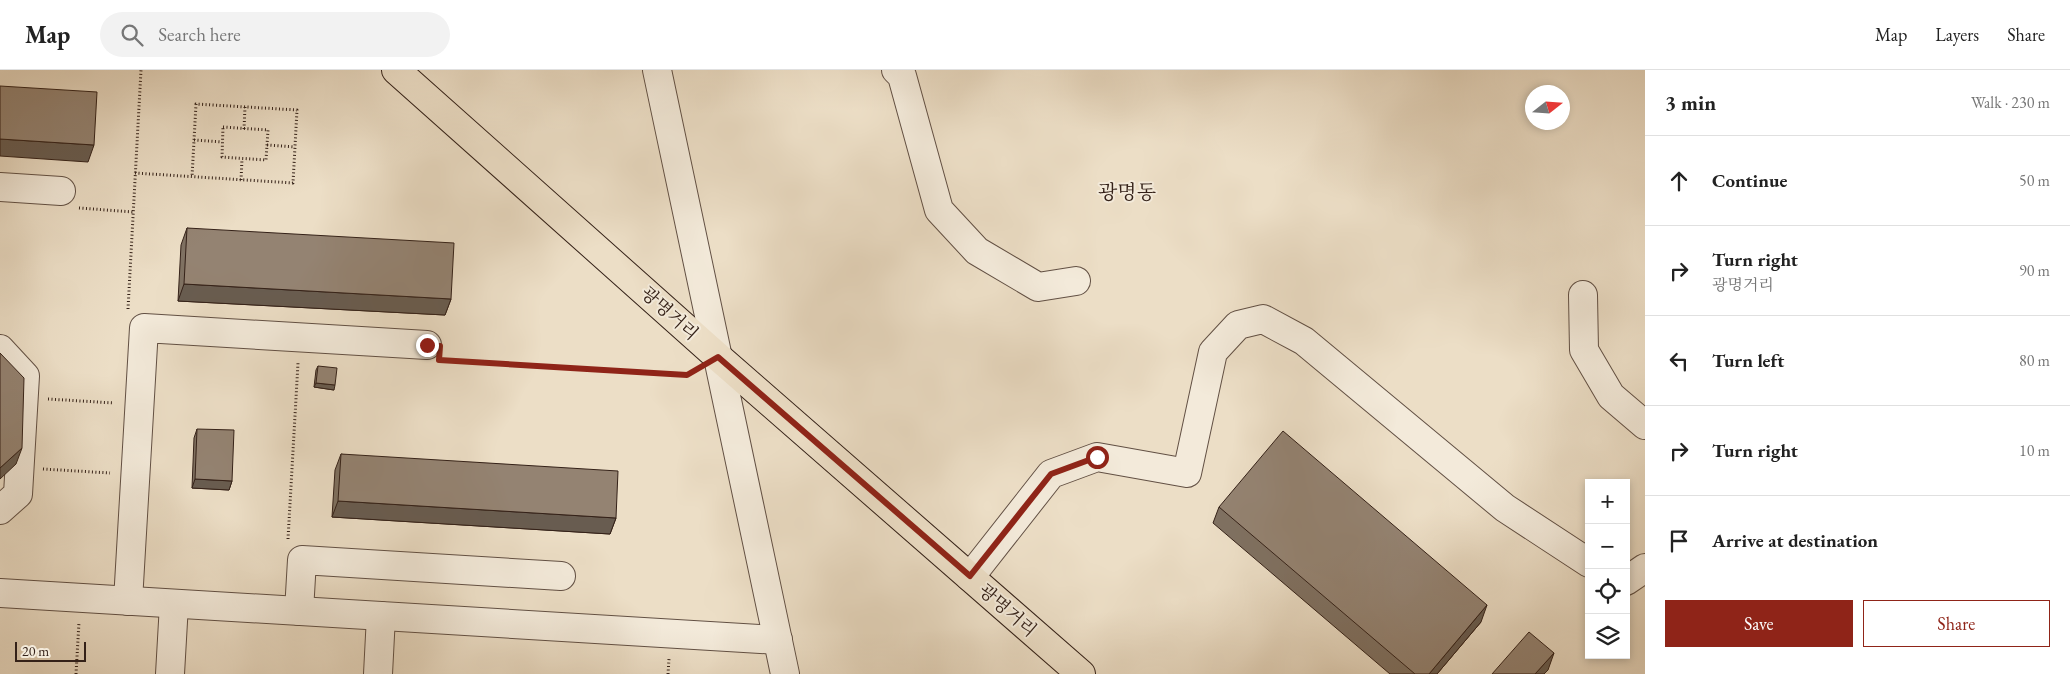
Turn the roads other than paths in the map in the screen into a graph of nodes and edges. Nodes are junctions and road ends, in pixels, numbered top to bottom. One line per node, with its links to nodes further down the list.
1 (396, 70): 10 (main road, 광명거리)
2 (657, 70): 10 (street)
3 (896, 70): 6 (street)
4 (0, 187): 5 (street)
5 (61, 191)
6 (1076, 281)
7 (1583, 295): 11 (street)
8 (427, 345): 19 (street)
9 (0, 349): 12 (street)
10 (718, 357): 16 (main road, 광명거리); 23 (street)
11 (1645, 425)
12 (0, 510)
13 (1585, 560): 16 (street)
14 (1645, 568): 17 (street)
15 (561, 576): 21 (street)
16 (970, 576): 27 (main road, 광명거리)
17 (1630, 578)
18 (0, 593): 19 (street)
19 (128, 601): 20 (street)
20 (174, 604): 21 (street); 24 (street)
21 (299, 611): 22 (street)
22 (381, 616): 23 (street); 25 (street)
23 (778, 640): 26 (street)
24 (170, 674)
25 (379, 674)
26 (785, 674)
27 (1081, 674)

